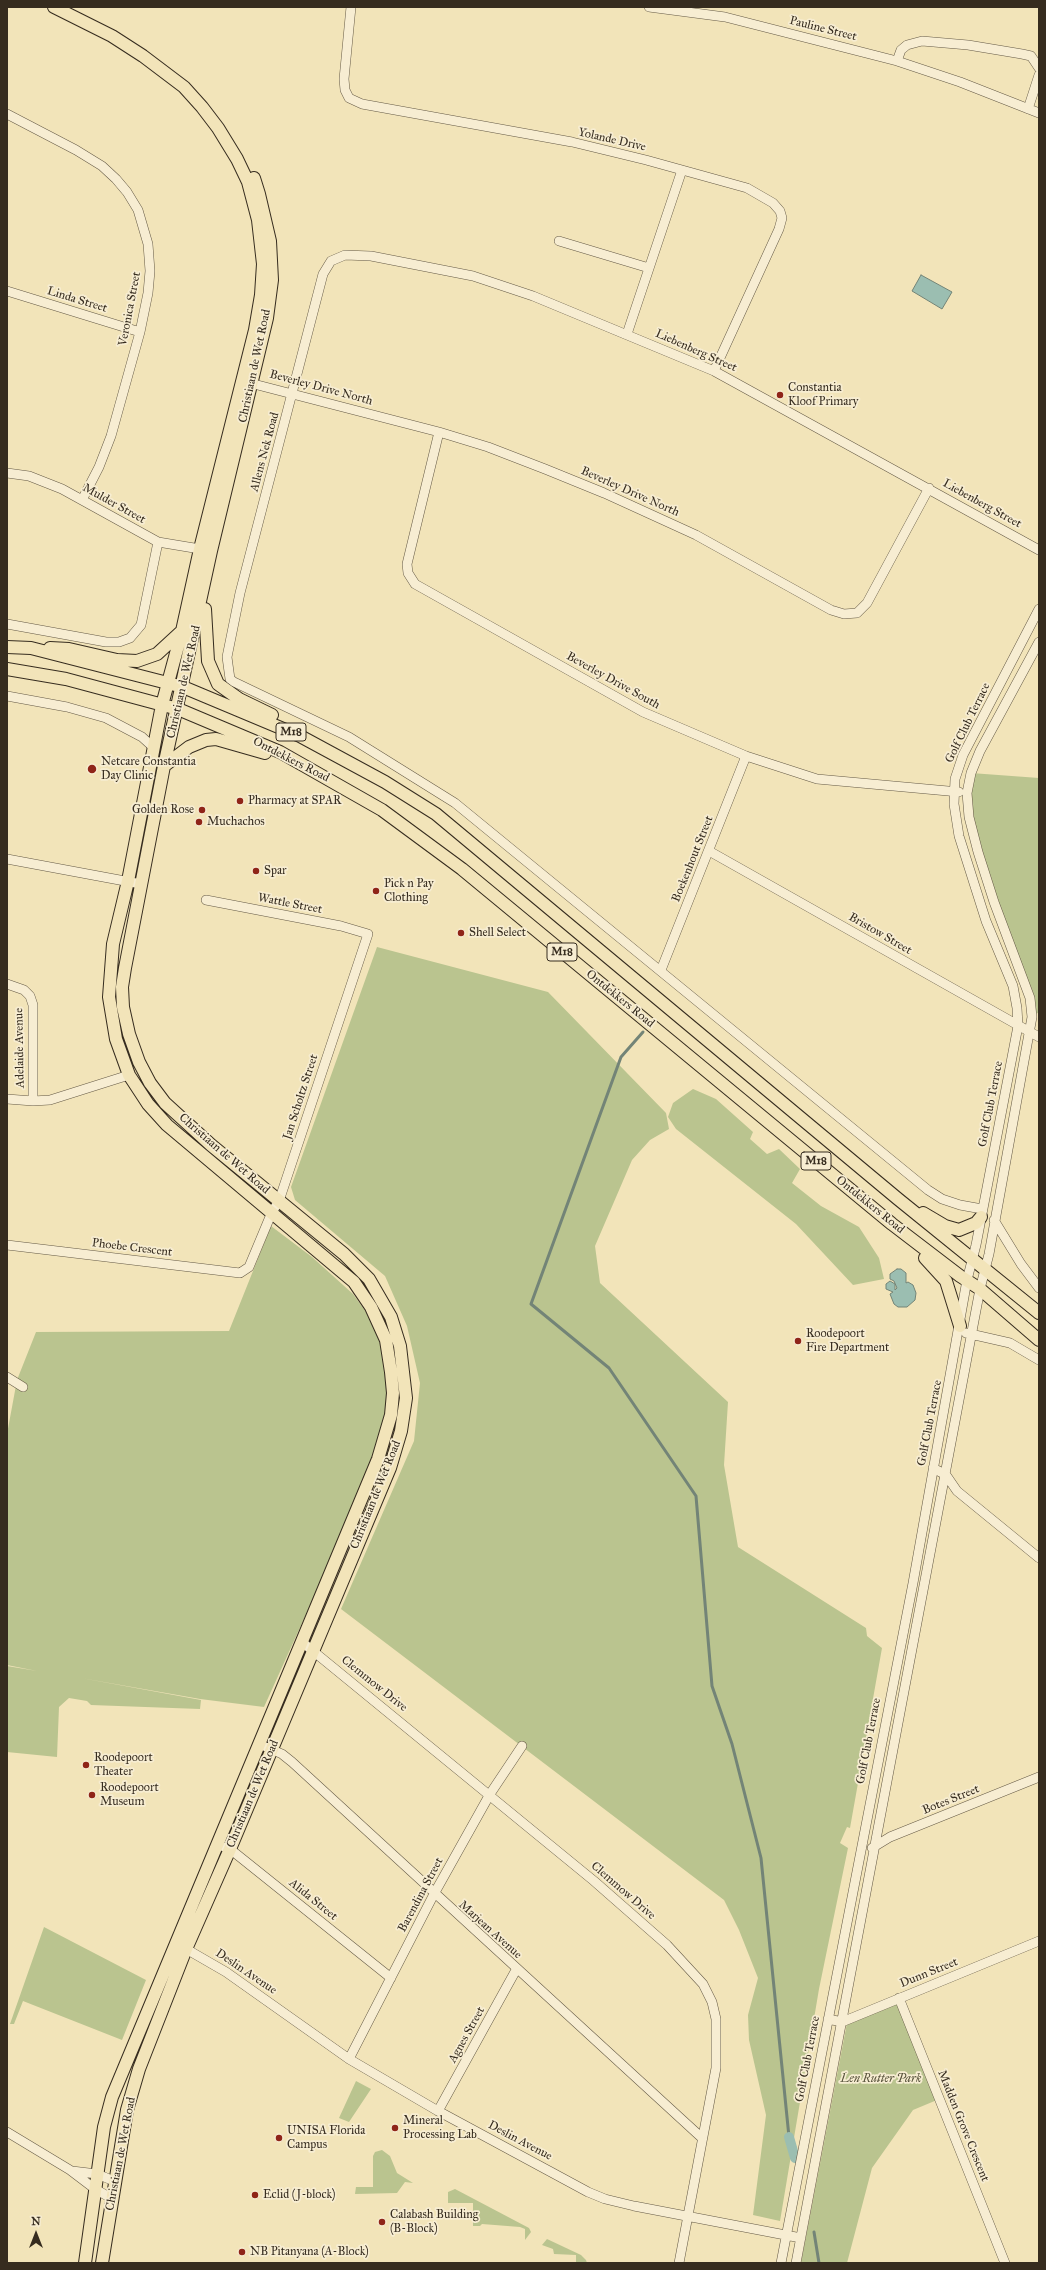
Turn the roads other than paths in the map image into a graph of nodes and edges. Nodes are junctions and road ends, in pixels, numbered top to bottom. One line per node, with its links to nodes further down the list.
1 (54, 7): 4 (main road, Christiaan de Wet Road)
2 (351, 7): 11 (street, Yolande Drive)
3 (649, 7): 5 (street, Pauline Street)
4 (112, 36): 19 (main road, Christiaan de Wet Road); 20 (main road, Christiaan de Wet Road)
5 (897, 61): 6 (street); 8 (street, Pauline Street)
6 (1039, 68)
7 (1039, 75): 8 (street)
8 (1028, 109): 9 (street, Pauline Street)
9 (1039, 113)
10 (7, 114): 16 (street, Veronica Street)
11 (682, 170): 13 (street); 18 (street, Yolande Drive)
12 (559, 242): 13 (street)
13 (649, 268): 17 (street)
14 (323, 274): 17 (street, Liebenberg Street); 21 (street, Allens Nek Road)
15 (7, 291): 16 (street, Linda Street)
16 (140, 332): 25 (street, Veronica Street)
17 (627, 334): 18 (street, Liebenberg Street)
18 (714, 371): 24 (street, Liebenberg Street)
19 (241, 380): 20 (street, Beverley Drive North); 27 (main road, Christiaan de Wet Road)
20 (253, 383): 21 (street, Beverley Drive North); 27 (main road, Christiaan de Wet Road)
21 (293, 392): 22 (street, Beverley Drive North); 57 (street, Allens Nek Road)
22 (439, 432): 24 (street, Beverley Drive North); 45 (street, Beverley Drive South)
23 (7, 473): 25 (street, Mulder Street)
24 (929, 488): 28 (street, Liebenberg Street)
25 (82, 500): 26 (street, Mulder Street)
26 (158, 542): 27 (street, Mulder Street); 31 (street)
27 (206, 550): 29 (main road, Christiaan de Wet Road); 32 (main road, Christiaan de Wet Road)
28 (1039, 550)
29 (204, 586): 40 (main road, Christiaan de Wet Road); 48 (main road)
30 (1039, 609): 35 (street, Golf Club Terrace)
31 (7, 624)
32 (182, 631): 36 (main road); 39 (main road, Christiaan de Wet Road)
33 (1039, 642): 37 (street, Golf Club Terrace)
34 (7, 646): 36 (main road, Ontdekkers Road / M18)
35 (1020, 647): 37 (street); 49 (street, Golf Club Terrace)
36 (31, 648): 39 (main road, Ontdekkers Road / M18)
37 (1036, 656): 50 (street, Golf Club Terrace)
38 (7, 668): 42 (main road, Ontdekkers Road / M18)
39 (168, 682): 40 (main road, Ontdekkers Road / M18); 42 (main road, Christiaan de Wet Road)
40 (183, 687): 43 (main road, Christiaan de Wet Road); 48 (main road, Ontdekkers Road / M18)
41 (7, 696): 44 (street)
42 (162, 704): 43 (main road, Ontdekkers Road / M18); 44 (main road, Christiaan de Wet Road)
43 (178, 709): 46 (main road, Ontdekkers Road / M18); 47 (main road, Christiaan de Wet Road)
44 (153, 747): 53 (main road, Christiaan de Wet Road)
45 (746, 756): 49 (street, Beverley Drive South); 51 (street, Boekenhout Street)
46 (300, 763): 47 (main road); 70 (main road, Ontdekkers Road / M18)
47 (164, 766): 54 (main road, Christiaan de Wet Road)
48 (386, 782): 65 (main road, Ontdekkers Road / M18)
49 (954, 792): 50 (street, Beverley Drive South); 59 (street, Golf Club Terrace)
50 (967, 793): 60 (street, Golf Club Terrace)
51 (709, 851): 57 (street, Boekenhout Street); 59 (street, Bristow Street)
52 (7, 859): 53 (street)
53 (128, 881): 54 (street); 62 (main road, Christiaan de Wet Road)
54 (141, 884): 66 (main road, Christiaan de Wet Road)
55 (206, 900): 56 (street, Wattle Street)
56 (368, 934): 66 (street, Jan Scholtz Street)
57 (661, 970): 68 (street)
58 (7, 984): 64 (street, Adelaide Avenue)
59 (1018, 1026): 60 (street, Bristow Street); 68 (street, Golf Club Terrace)
60 (1029, 1031): 61 (street, Bristow Street); 69 (street, Golf Club Terrace)
61 (1039, 1037)
62 (129, 1075): 64 (street); 67 (main road, Christiaan de Wet Road)
63 (7, 1099): 64 (street)
64 (33, 1101)
65 (898, 1199): 68 (main road); 72 (main road, Ontdekkers Road / M18)
66 (279, 1201): 67 (street, Jan Scholtz Street); 92 (main road, Christiaan de Wet Road)
67 (272, 1212): 73 (street, Jan Scholtz Street); 91 (main road, Christiaan de Wet Road)
68 (982, 1213): 72 (street, Golf Club Terrace)
69 (994, 1220): 74 (street, Golf Club Terrace); 76 (street)
70 (892, 1224): 75 (main road, Ontdekkers Road / M18); 79 (main road)
71 (7, 1245): 73 (street, Phoebe Crescent)
72 (972, 1260): 74 (main road, Ontdekkers Road / M18); 75 (street, Golf Club Terrace)
73 (250, 1264)
74 (984, 1269): 77 (street, Golf Club Terrace); 78 (main road, Ontdekkers Road / M18)
75 (967, 1280): 77 (main road, Ontdekkers Road / M18); 79 (street, Golf Club Terrace)
76 (1039, 1288)
77 (980, 1289): 80 (street, Golf Club Terrace); 81 (main road, Ontdekkers Road / M18)
78 (1039, 1313)
79 (959, 1329): 80 (street); 85 (street, Golf Club Terrace)
80 (972, 1334): 82 (street); 86 (street, Golf Club Terrace)
81 (1039, 1340)
82 (1039, 1360)
83 (7, 1377): 84 (street)
84 (23, 1387)
85 (933, 1468): 86 (street); 87 (street, Golf Club Terrace)
86 (946, 1475): 88 (street, Golf Club Terrace); 89 (street)
87 (931, 1482): 88 (street); 99 (street, Golf Club Terrace)
88 (944, 1486): 89 (street); 100 (street, Golf Club Terrace)
89 (955, 1488): 90 (street)
90 (1039, 1558)
91 (302, 1642): 92 (street, Clemmow Drive); 93 (main road, Christiaan de Wet Road)
92 (312, 1648): 95 (main road, Christiaan de Wet Road); 97 (street, Clemmow Drive)
93 (259, 1745): 95 (street, Marjean Avenue); 98 (main road, Christiaan de Wet Road)
94 (522, 1746): 97 (street, Barendina Street)
95 (272, 1749): 101 (main road, Christiaan de Wet Road); 102 (street, Marjean Avenue)
96 (1039, 1777): 100 (street, Botes Street)
97 (490, 1794): 102 (street, Barendina Street); 113 (street, Clemmow Drive)
98 (218, 1844): 101 (street, Alida Street); 104 (main road, Christiaan de Wet Road)
99 (861, 1846): 100 (street); 108 (street, Golf Club Terrace)
100 (874, 1848): 109 (street, Golf Club Terrace)
101 (230, 1849): 104 (main road, Christiaan de Wet Road); 106 (street, Alida Street)
102 (434, 1894): 105 (street, Marjean Avenue); 106 (street, Barendina Street)
103 (1039, 1941): 107 (street, Dunn Street)
104 (181, 1946): 110 (street, Deslin Avenue); 115 (main road, Christiaan de Wet Road); 116 (main road, Christiaan de Wet Road)
105 (516, 1970): 111 (street, Agnes Street); 113 (street, Marjean Avenue)
106 (390, 1978): 110 (street, Barendina Street)
107 (899, 1998): 109 (street, Dunn Street); 127 (street, Madden Grove Crescent)
108 (828, 2019): 109 (street); 120 (street, Golf Club Terrace)
109 (842, 2022): 121 (street, Golf Club Terrace)
110 (349, 2059): 111 (street, Deslin Avenue)
111 (438, 2111): 119 (street, Deslin Avenue)
112 (7, 2132): 114 (street)
113 (702, 2138): 119 (street, Clemmow Drive)
114 (70, 2170): 115 (street); 117 (street)
115 (97, 2174): 116 (street); 117 (main road, Christiaan de Wet Road)
116 (114, 2181): 118 (main road, Christiaan de Wet Road)
117 (94, 2189): 118 (street); 122 (main road, Christiaan de Wet Road)
118 (111, 2198): 123 (main road, Christiaan de Wet Road)
119 (688, 2217): 120 (street, Deslin Avenue); 124 (street, Clemmow Drive)
120 (786, 2236): 121 (street, Deslin Avenue); 125 (street, Golf Club Terrace)
121 (801, 2238): 126 (street, Golf Club Terrace)
122 (85, 2263)
123 (102, 2263)
124 (679, 2263)
125 (781, 2263)
126 (796, 2263)
127 (1005, 2263)

